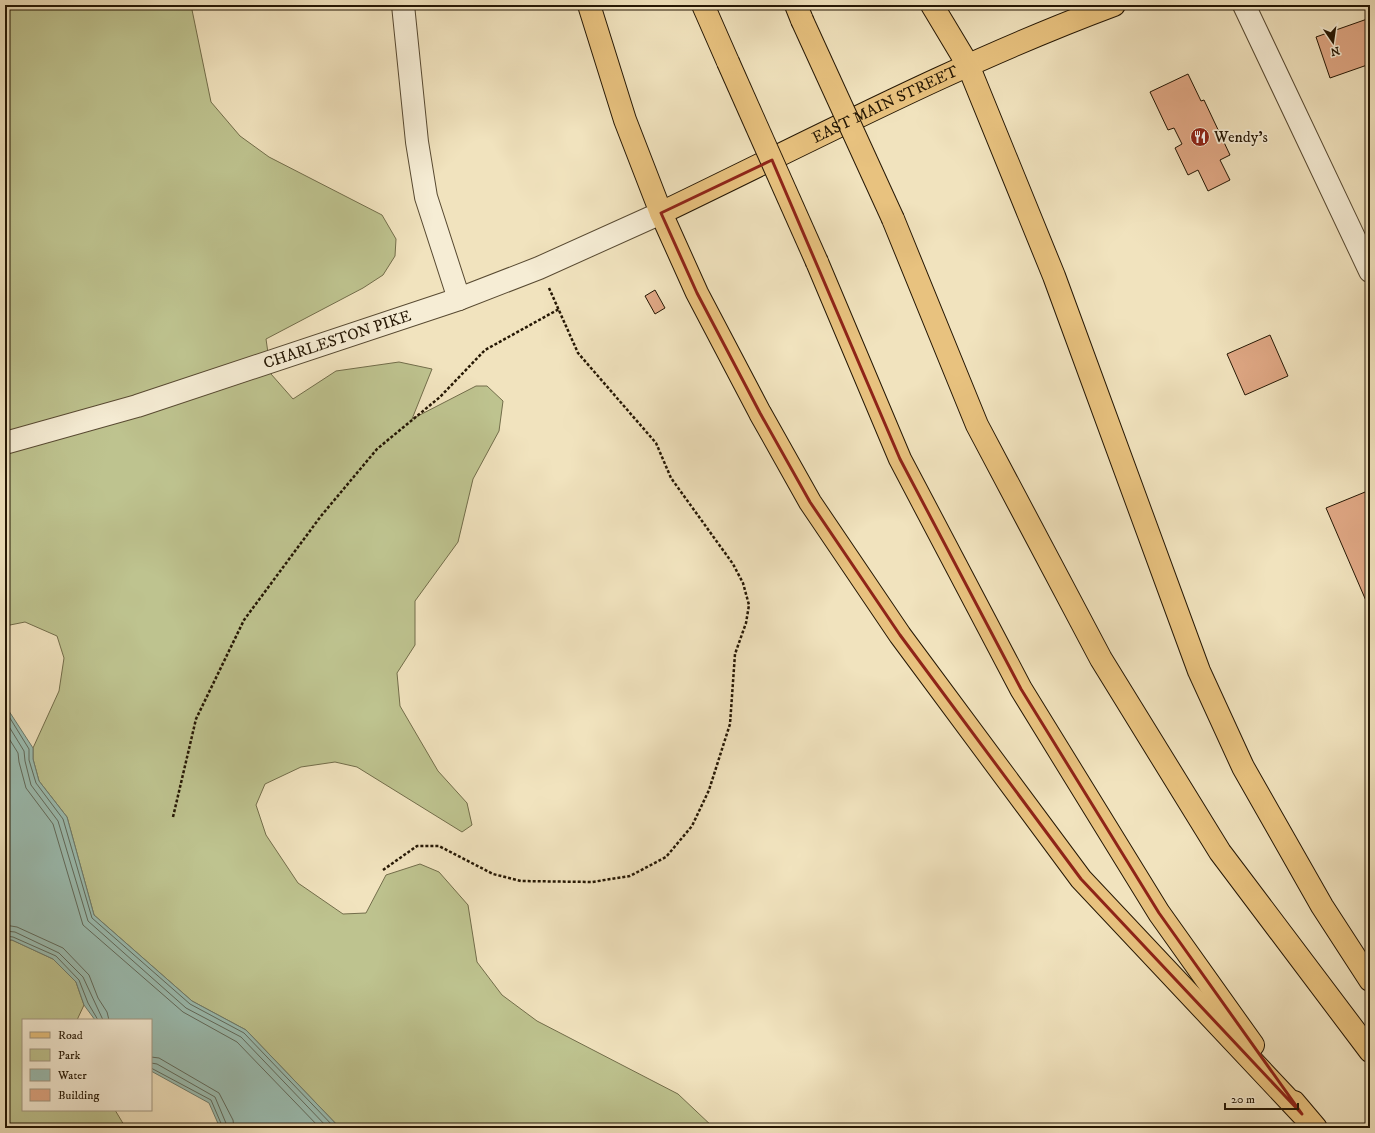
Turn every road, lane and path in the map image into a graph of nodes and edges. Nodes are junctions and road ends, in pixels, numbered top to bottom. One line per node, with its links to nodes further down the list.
1 (403, 5): 12 (street)
2 (589, 5): 9 (main road)
3 (703, 5): 19 (main road, bridge)
4 (932, 5): 8 (main road)
5 (1114, 5): 8 (main road, EAST MAIN STREET)
6 (1244, 5): 11 (street)
7 (799, 12): 18 (main road, bridge)
8 (968, 65): 9 (main road, EAST MAIN STREET); 17 (main road)
9 (661, 213): 10 (street, CHARLESTON PIKE); 19 (main road)
10 (539, 268): 12 (street, CHARLESTON PIKE); 13 (path)
11 (1370, 271)
12 (458, 299): 14 (street, CHARLESTON PIKE)
13 (559, 309): 15 (path); 16 (path)
14 (5, 443)
15 (173, 817)
16 (382, 870)
17 (1370, 980)
18 (1370, 1051)
19 (1309, 1121)

